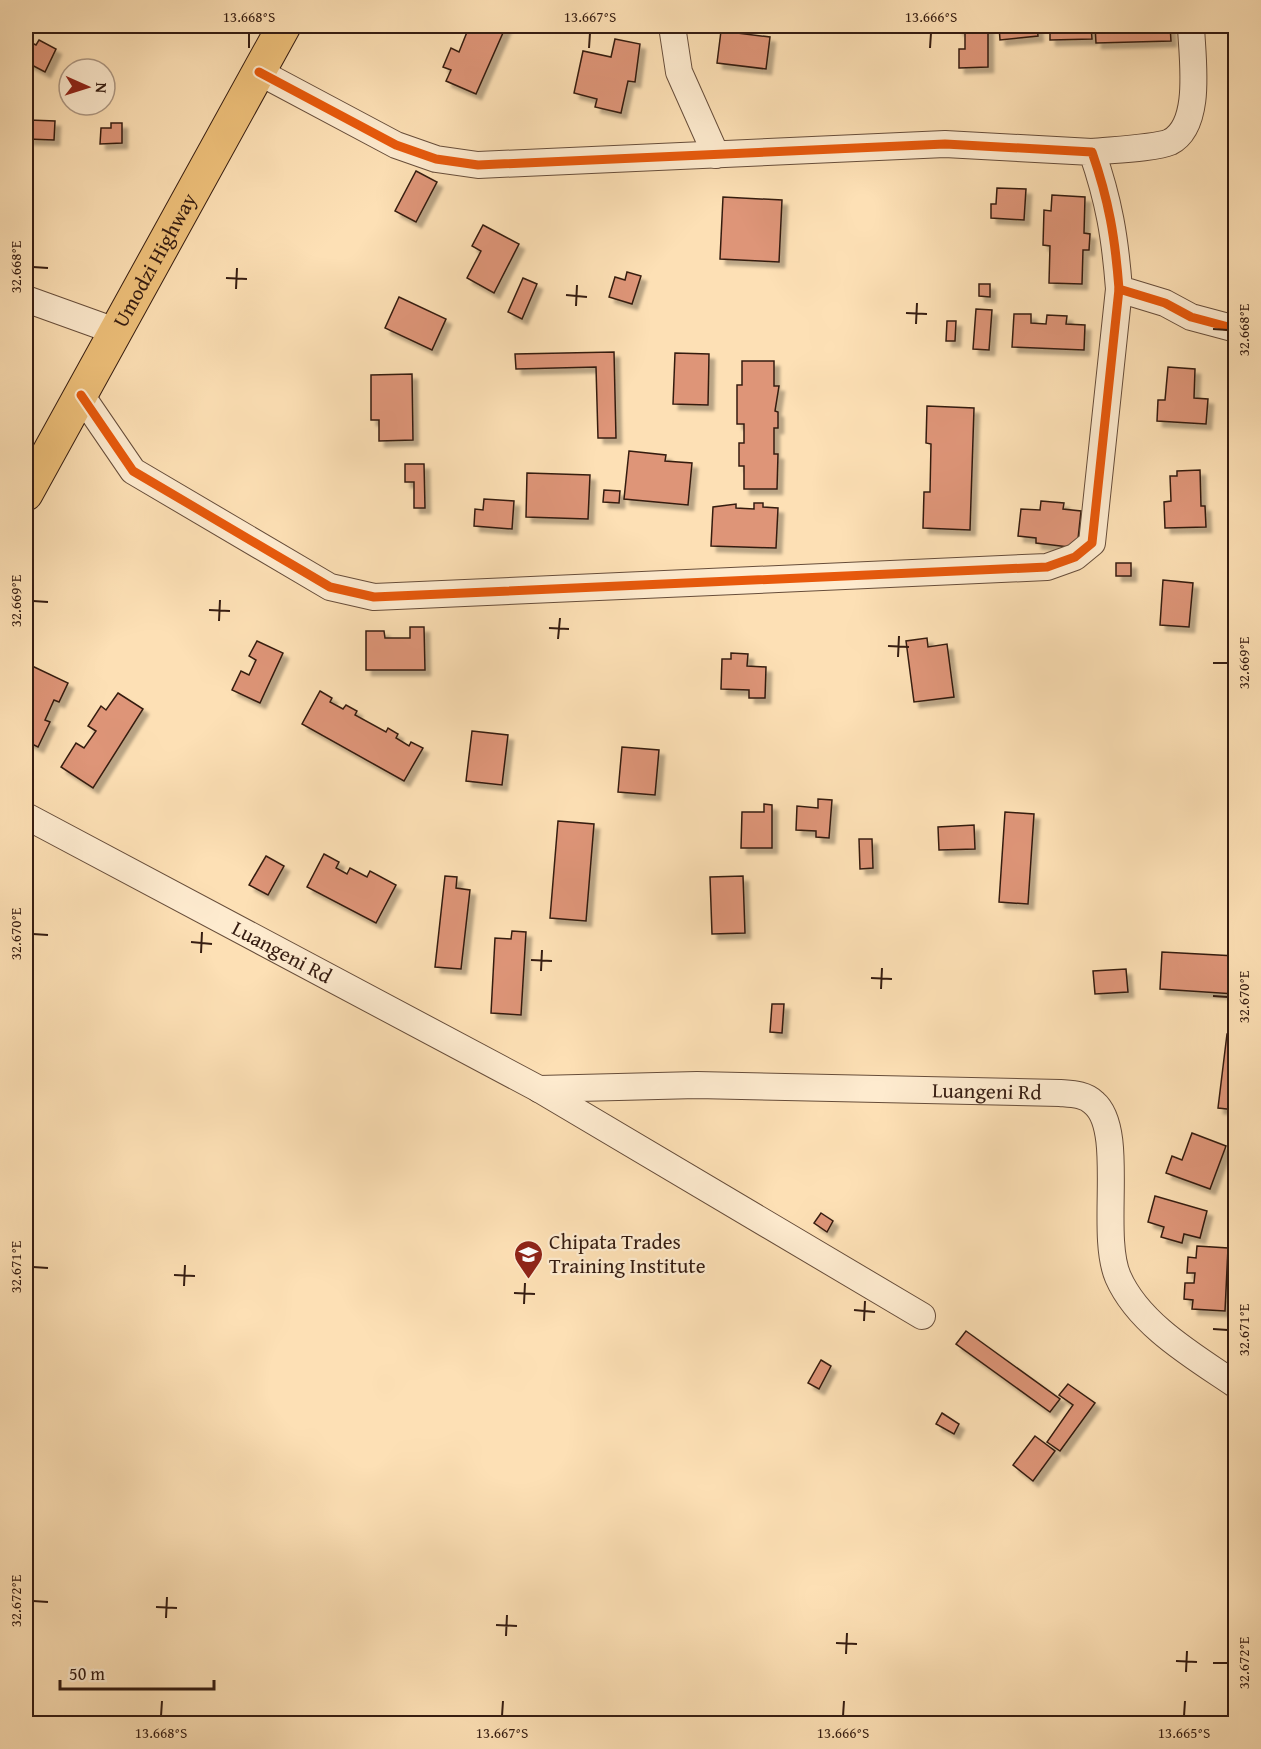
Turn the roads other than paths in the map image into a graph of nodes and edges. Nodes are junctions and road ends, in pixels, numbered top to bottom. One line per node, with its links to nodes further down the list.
1 (284, 26): 4 (highway, Umodzi Highway)
2 (672, 26): 6 (street)
3 (1191, 26): 5 (street)
4 (259, 72): 6 (street); 10 (highway, Umodzi Highway)
5 (1092, 152): 6 (street); 7 (street)
6 (716, 155)
7 (1119, 289): 9 (street); 11 (street)
8 (26, 299): 10 (street)
9 (1236, 329)
10 (115, 331): 11 (highway, Umodzi Highway)
11 (81, 395): 12 (highway, Umodzi Highway)
12 (26, 494)
13 (26, 816): 14 (street, Luangeni Rd)
14 (539, 1089): 15 (street, Luangeni Rd); 16 (street, Luangeni Rd)
15 (922, 1316)
16 (1236, 1385)

